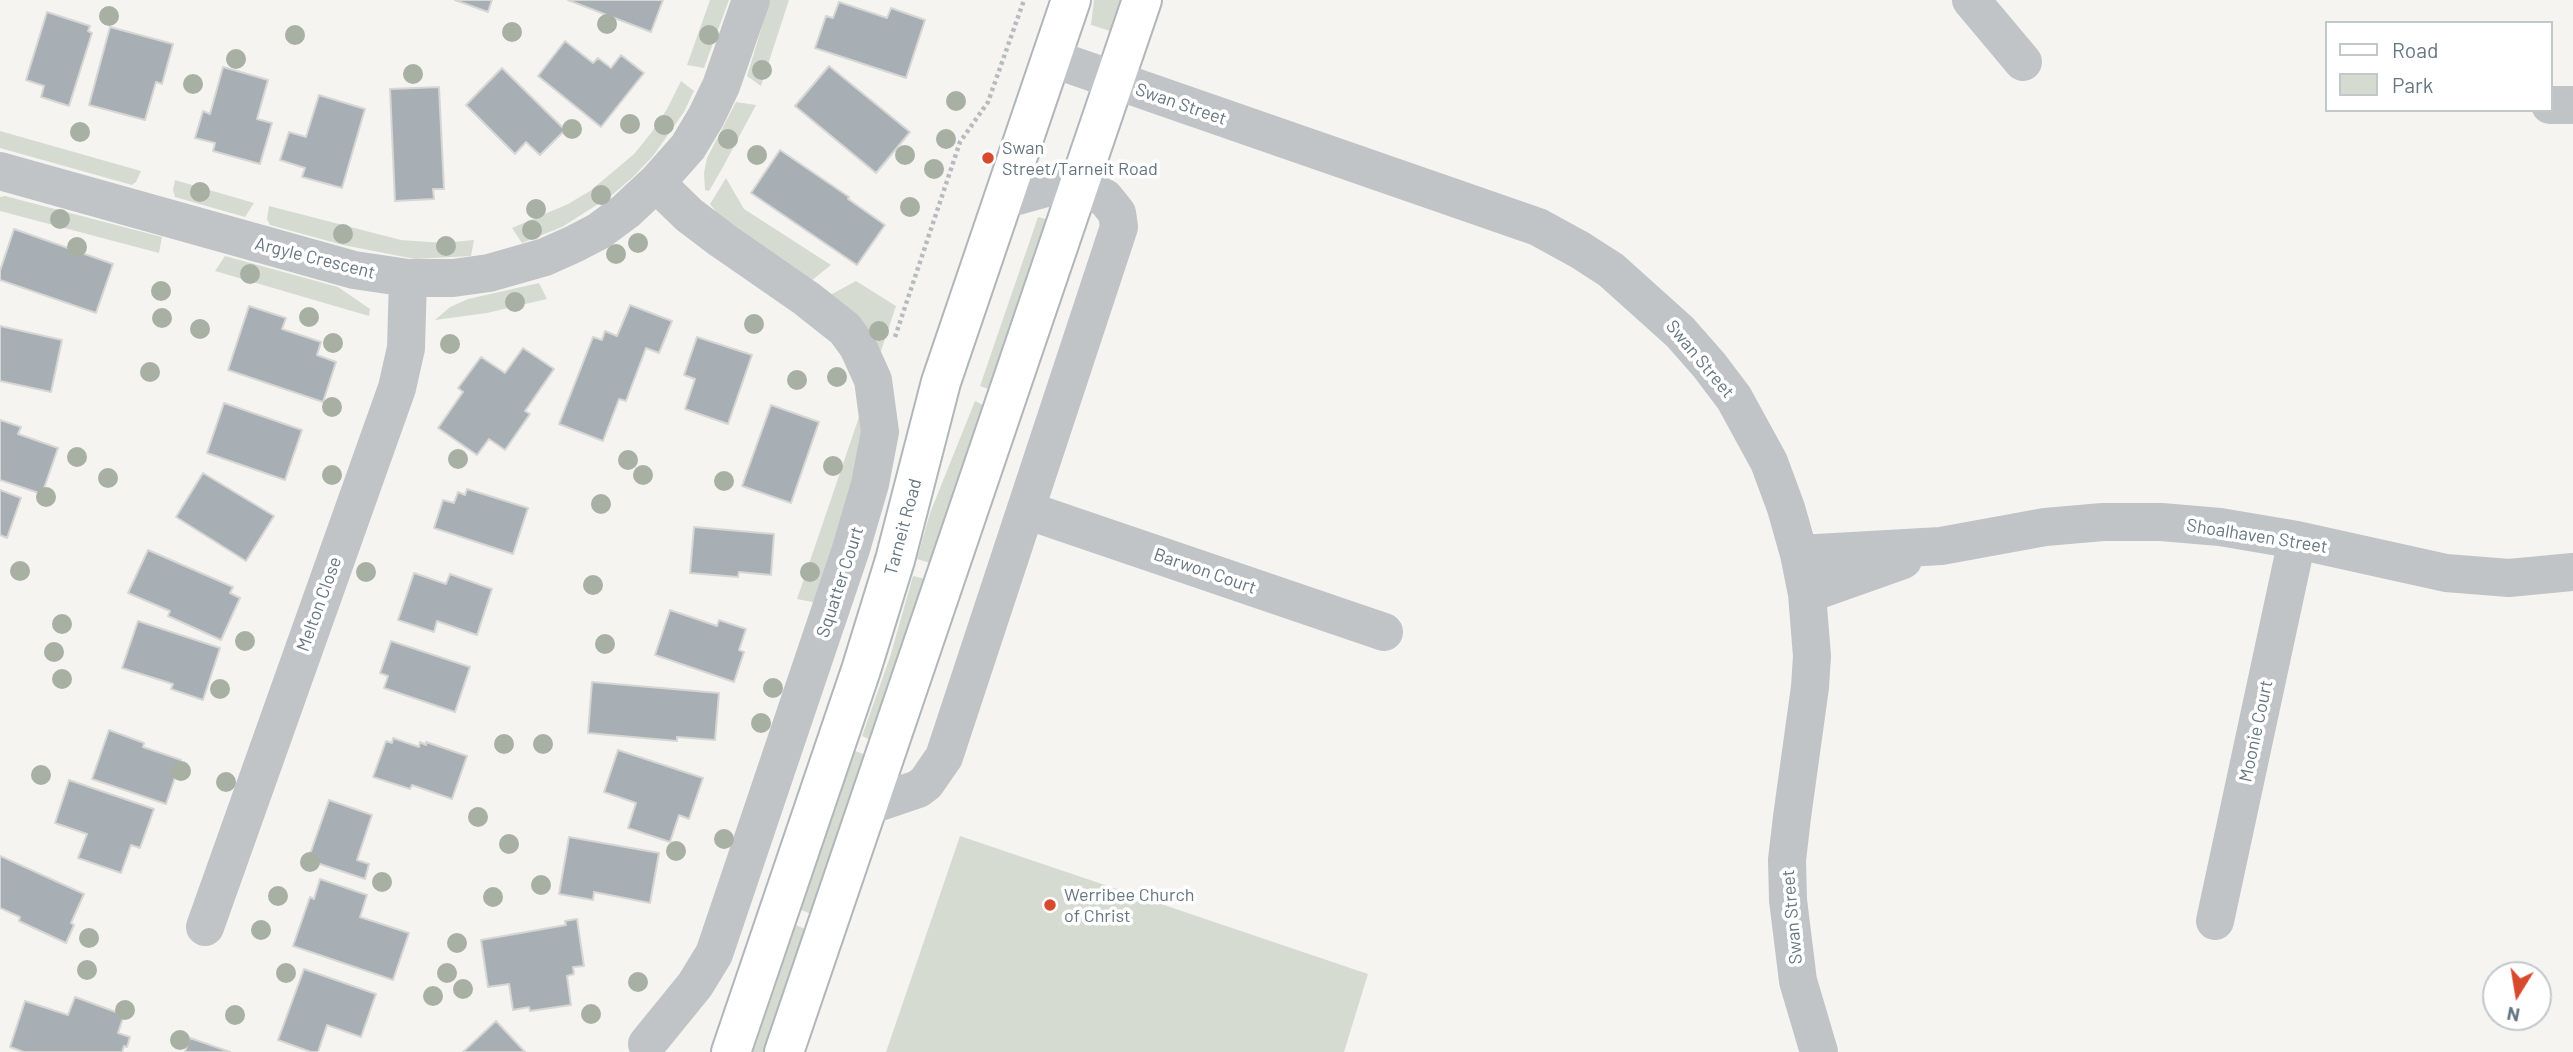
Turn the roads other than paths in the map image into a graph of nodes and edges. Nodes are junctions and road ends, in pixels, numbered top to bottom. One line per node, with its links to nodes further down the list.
1 (751, 0): 11 (street, Argyle Crescent)
2 (1071, 0): 5 (main road, Tarneit Road)
3 (1142, 0): 7 (main road)
4 (1971, 0): 6 (street)
5 (1051, 58): 7 (street, Swan Street); 13 (main road, Tarneit Road)
6 (2023, 62)
7 (1115, 82): 12 (main road); 18 (street, Swan Street)
8 (2552, 105): 9 (street)
9 (2573, 105)
10 (0, 171): 14 (street, Argyle Crescent)
11 (656, 183): 14 (street, Argyle Crescent); 25 (street, Squatter Court)
12 (1079, 186): 13 (street); 15 (street); 22 (main road)
13 (1003, 200): 27 (main road, Tarneit Road)
14 (408, 278): 24 (street, Melton Close)
15 (1026, 510): 21 (street, Barwon Court); 22 (street)
16 (2297, 540): 17 (street, Shoalhaven Street); 19 (street, Shoalhaven Street); 23 (street, Moonie Court)
17 (1941, 546): 18 (street, Shoalhaven Street); 20 (street, Shoalhaven Street)
18 (1799, 554): 20 (street, Swan Street)
19 (2573, 572)
20 (1807, 594): 26 (street, Swan Street)
21 (1384, 632)
22 (868, 807): 28 (main road)
23 (2216, 922)
24 (205, 926)
25 (647, 1044)
26 (1815, 1051)
27 (732, 1052)
28 (784, 1052)

